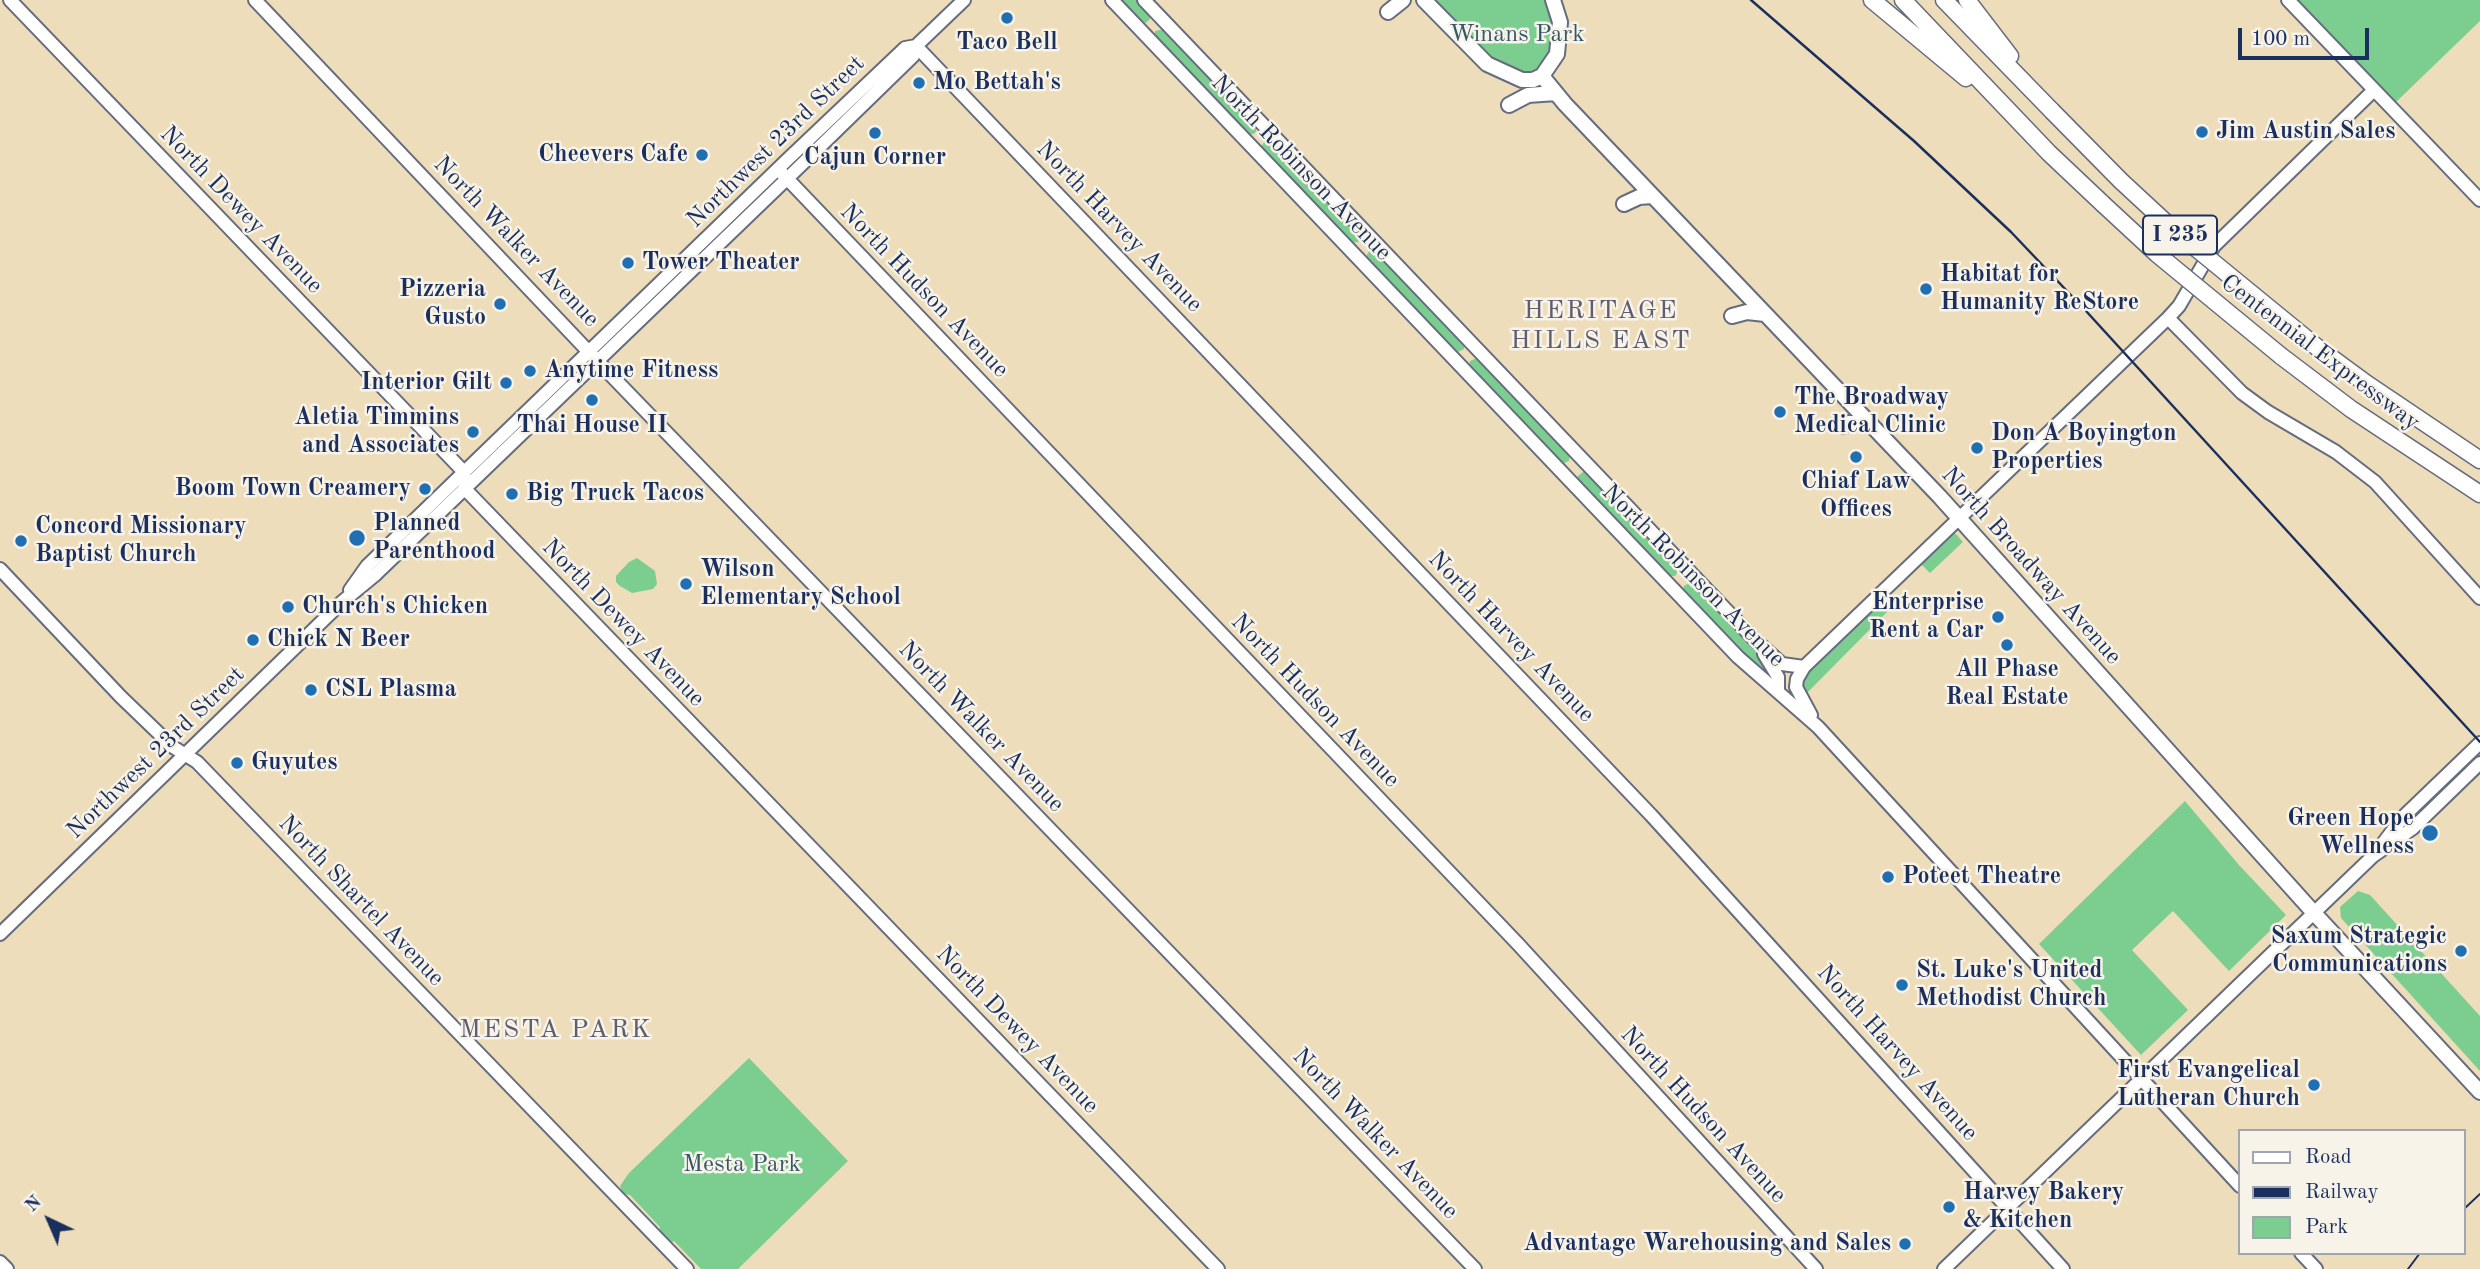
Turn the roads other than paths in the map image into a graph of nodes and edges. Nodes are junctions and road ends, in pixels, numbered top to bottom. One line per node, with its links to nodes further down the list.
1 (10, 0): 33 (street, North Dewey Avenue)
2 (255, 0): 29 (street, North Walker Avenue)
3 (964, 0): 15 (street, Northwest 23rd Street)
4 (1112, 0): 42 (street, North Robinson Avenue)
5 (1144, 0): 40 (street, North Robinson Avenue)
6 (1404, 0): 14 (main road)
7 (1424, 0): 16 (main road)
8 (1553, 0): 16 (main road)
9 (1871, 0): 21 (highway)
10 (1903, 0): 21 (highway, Centennial Expressway / I 235)
11 (1944, 0): 20 (highway, Centennial Expressway / I 235)
12 (1967, 0): 20 (highway)
13 (2288, 0): 17 (street)
14 (1388, 12)
15 (916, 46): 22 (street, Northwest 23rd Street); 53 (street, North Harvey Avenue)
16 (1542, 76): 18 (main road, North Broadway Avenue)
17 (2374, 90): 24 (street); 28 (street)
18 (1556, 93): 19 (main road); 23 (main road, North Broadway Avenue)
19 (1509, 105)
20 (2052, 111): 32 (highway, Centennial Expressway / I 235, bridge)
21 (2015, 116): 35 (highway, Centennial Expressway / I 235, bridge)
22 (783, 174): 29 (street, Northwest 23rd Street); 60 (street, North Hudson Avenue)
23 (1653, 196): 25 (main road); 26 (main road, North Broadway Avenue)
24 (2480, 200)
25 (1624, 204)
26 (1765, 314): 27 (main road); 30 (main road, North Broadway Avenue)
27 (1732, 316)
28 (2168, 318): 36 (street); 38 (street)
29 (594, 355): 33 (street, Northwest 23rd Street); 34 (street, Northwest 23rd Street); 59 (street, North Walker Avenue)
30 (1870, 424): 31 (main road); 36 (main road, North Broadway Avenue)
31 (1843, 426)
32 (2480, 460)
33 (464, 472): 34 (street); 39 (street, Northwest 23rd Street)
34 (465, 489): 39 (street, Northwest 23rd Street); 58 (street, North Dewey Avenue)
35 (2480, 494)
36 (1958, 518): 41 (street); 48 (main road, North Broadway Avenue)
37 (0, 569): 45 (street, North Shartel Avenue)
38 (2480, 598)
39 (342, 602): 45 (street, Northwest 23rd Street)
40 (1754, 639): 41 (street); 42 (street)
41 (1804, 667): 43 (street)
42 (1778, 692): 43 (street, North Robinson Avenue)
43 (1818, 727): 50 (street, North Robinson Avenue)
44 (2480, 743): 47 (street)
45 (185, 754): 49 (street, Northwest 23rd Street); 57 (street, North Shartel Avenue)
46 (2480, 763): 47 (street)
47 (2373, 856): 48 (street)
48 (2314, 914): 50 (street); 51 (main road, North Broadway Avenue)
49 (0, 934)
50 (2142, 1079): 52 (street, North Robinson Avenue); 53 (street)
51 (2480, 1092)
52 (2238, 1184)
53 (2008, 1208): 61 (street); 62 (street, North Harvey Avenue)
54 (2303, 1255): 63 (street)
55 (0, 1262): 56 (street)
56 (7, 1269)
57 (687, 1269)
58 (1218, 1269)
59 (1475, 1269)
60 (1816, 1269)
61 (1944, 1269)
62 (2063, 1269)
63 (2316, 1269)

